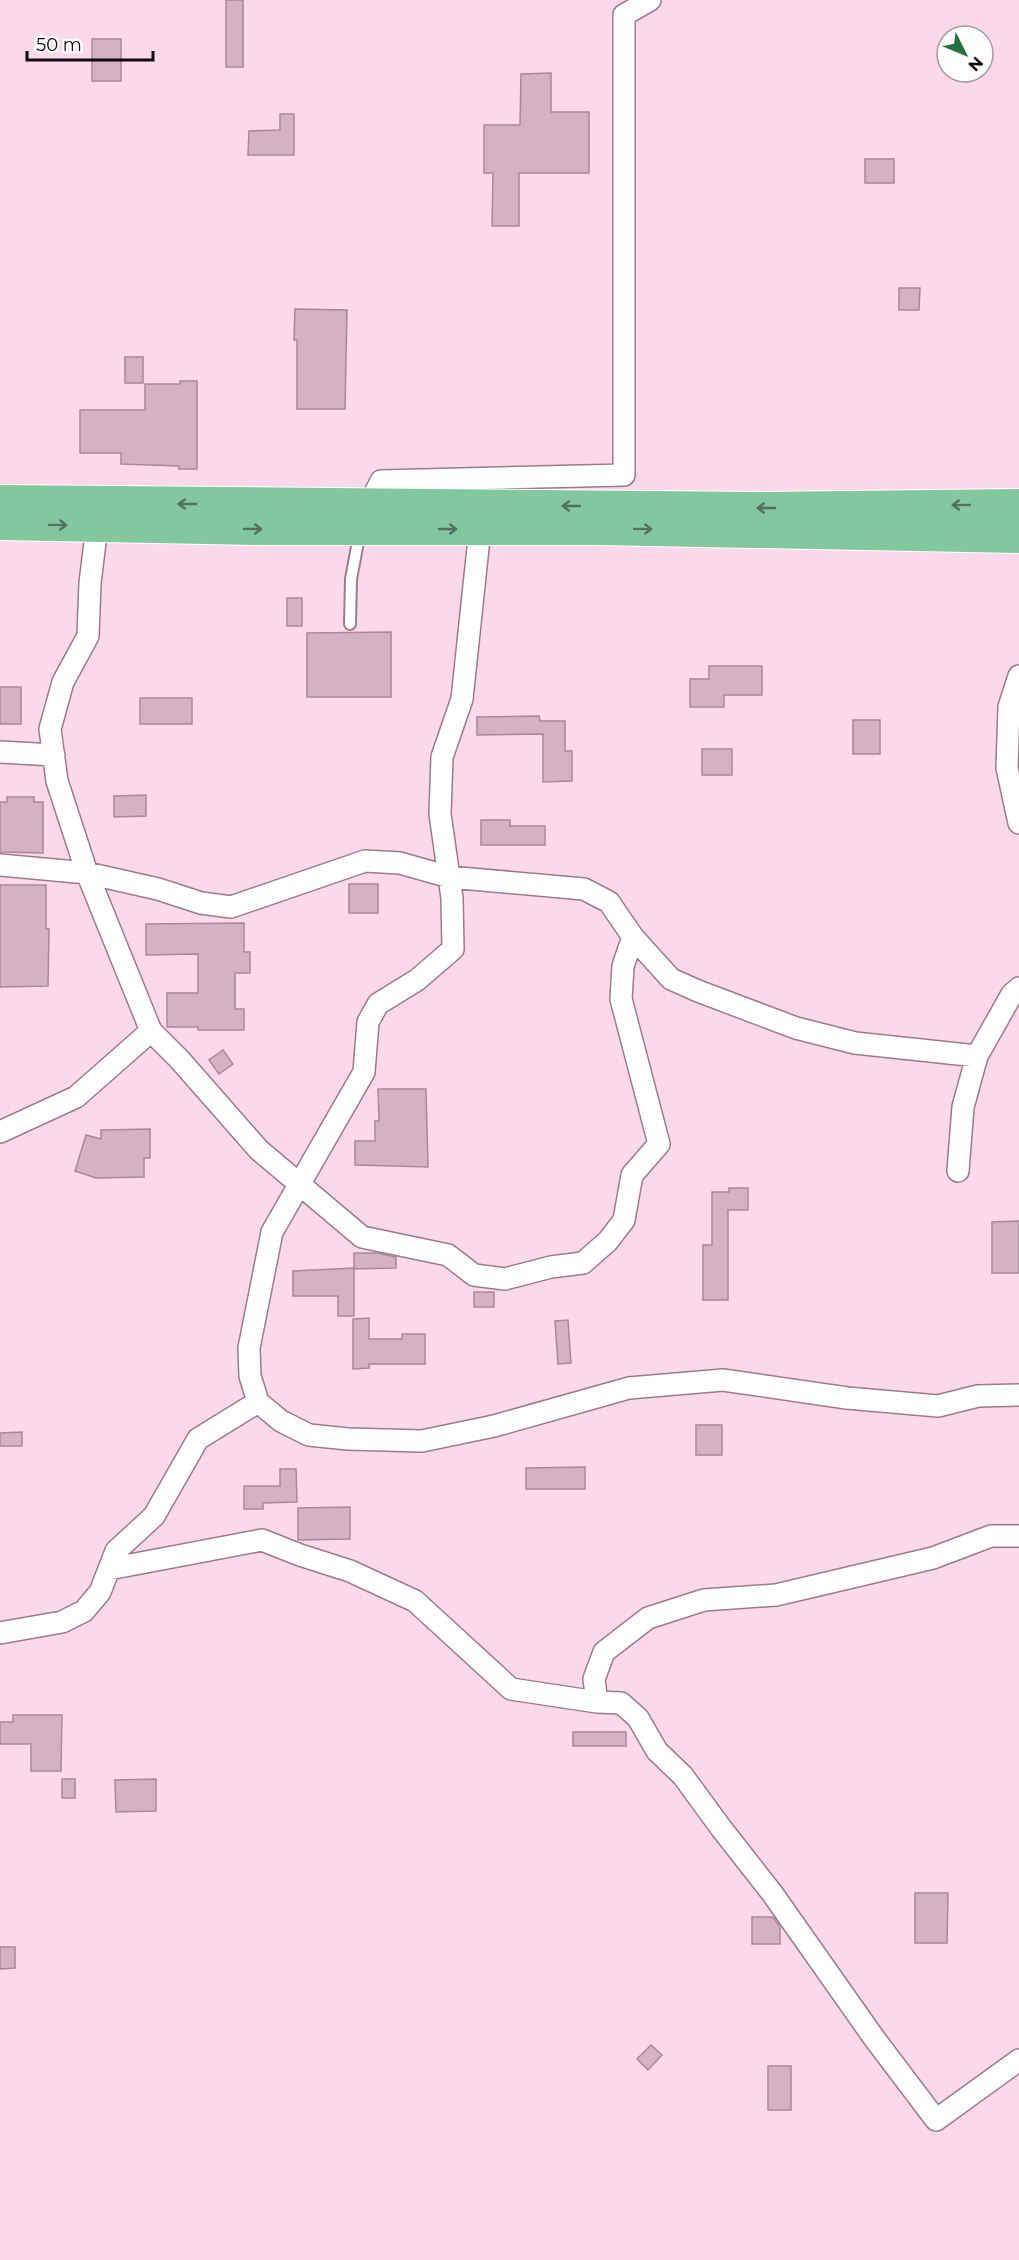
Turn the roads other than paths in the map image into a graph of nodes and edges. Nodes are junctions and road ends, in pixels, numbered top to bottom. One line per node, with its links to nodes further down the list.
1 (650, 0): 5 (street)
2 (0, 501): 4 (main road)
3 (1019, 505): 5 (main road, one-way to 5)
4 (94, 514): 5 (main road); 6 (main road, one-way to 4); 12 (street)
5 (360, 514): 7 (main road, one-way to 7); 9 (lane)
6 (0, 524)
7 (480, 529): 8 (main road, one-way to 8); 16 (street)
8 (1019, 537)
9 (350, 624)
10 (1019, 676): 13 (street)
11 (0, 752): 12 (street)
12 (54, 755): 15 (street)
13 (1019, 823)
14 (0, 865): 15 (street)
15 (87, 873): 16 (street); 19 (street)
16 (449, 877): 17 (street); 23 (street)
17 (633, 937): 20 (street); 23 (street)
18 (1019, 988): 20 (street)
19 (150, 1031): 21 (street); 23 (street)
20 (977, 1056): 22 (street)
21 (0, 1132)
22 (958, 1171)
23 (300, 1186): 25 (street)
24 (1019, 1395): 25 (street)
25 (258, 1402): 27 (street)
26 (1019, 1536): 29 (street)
27 (109, 1569): 28 (street); 29 (street)
28 (0, 1634)
29 (597, 1702): 30 (street)
30 (1019, 2060)

